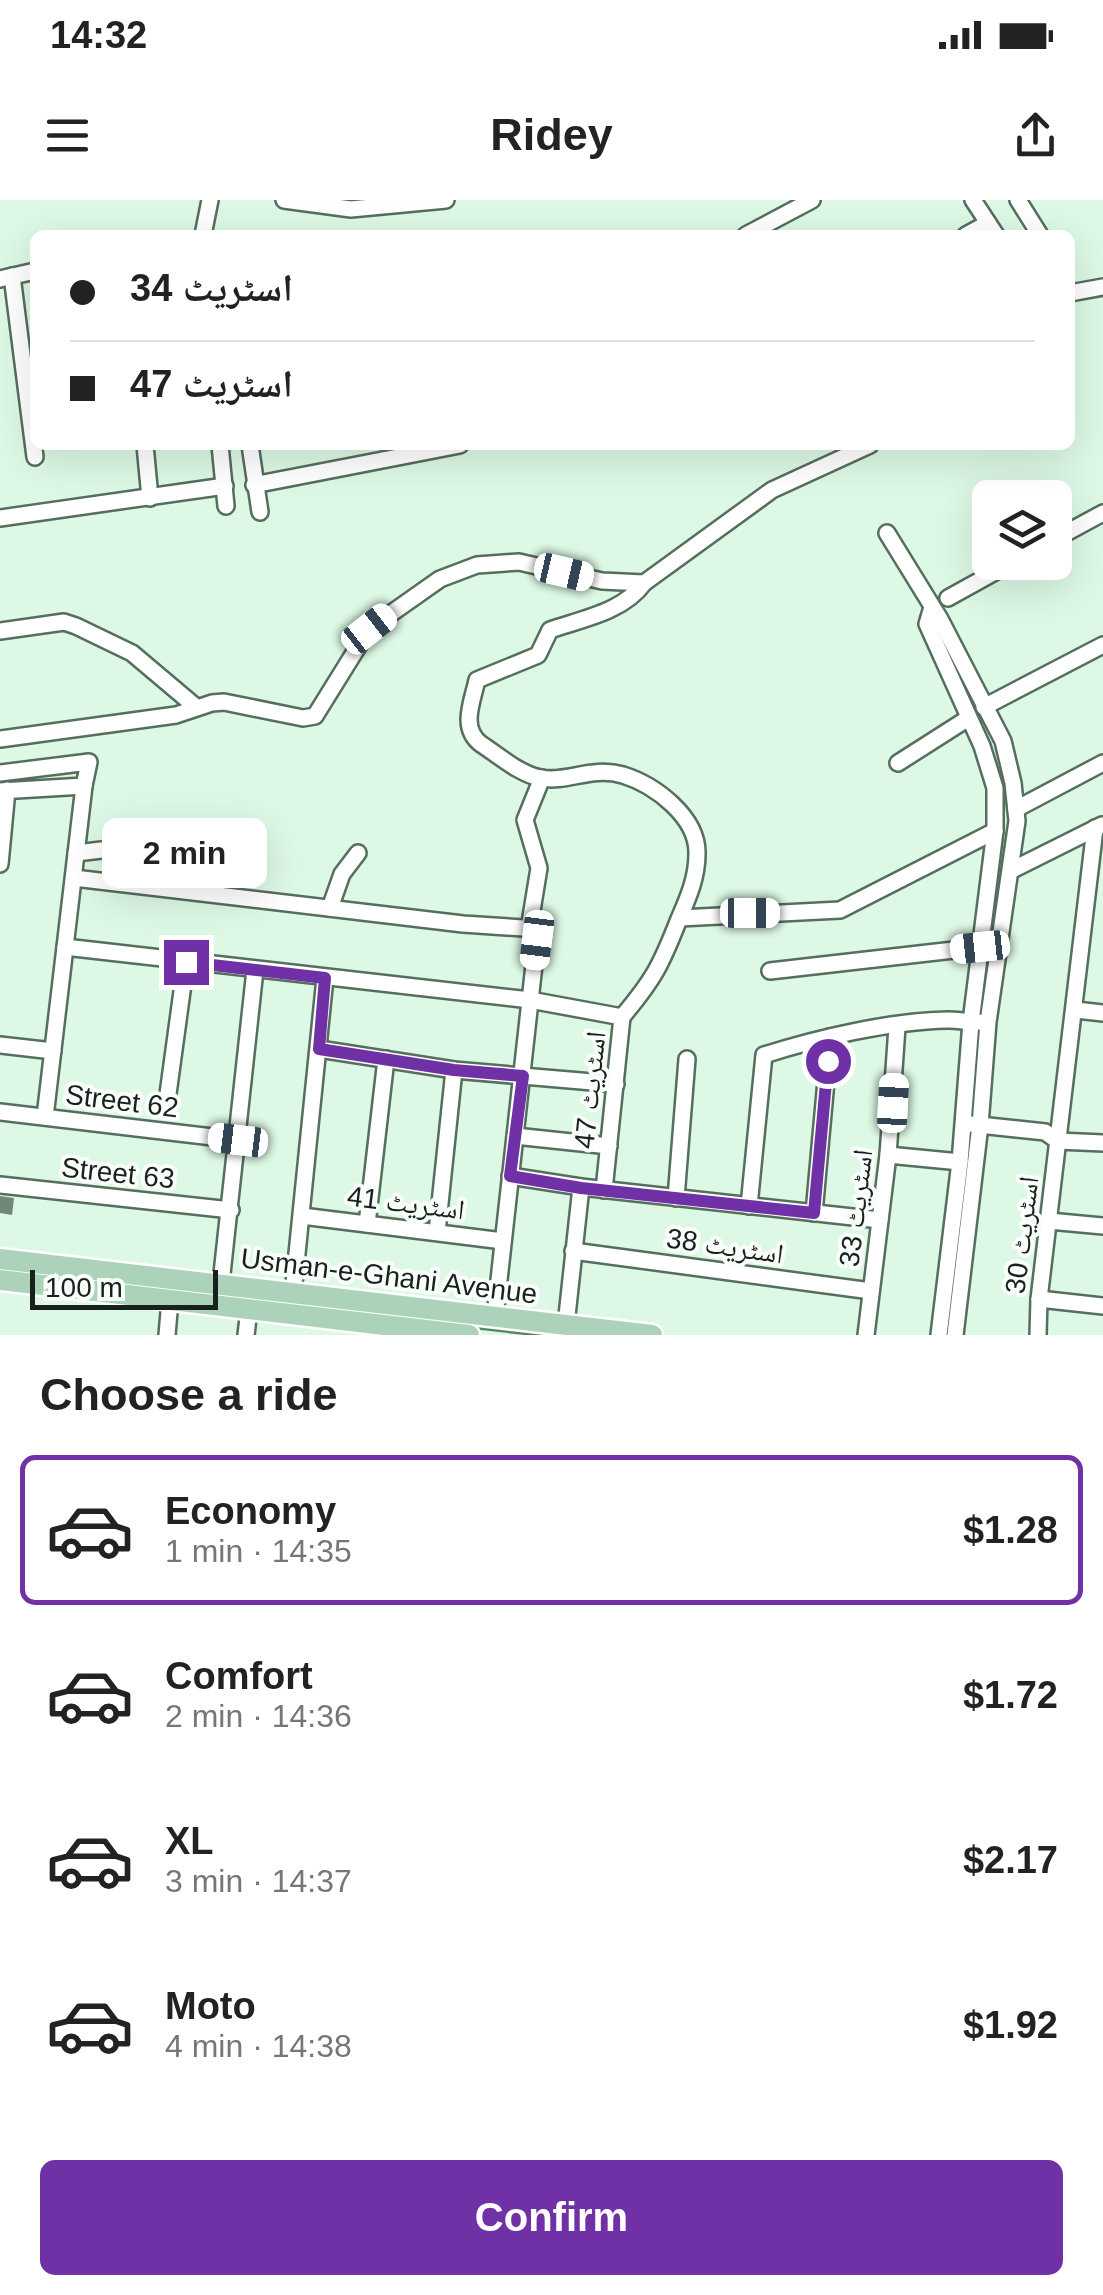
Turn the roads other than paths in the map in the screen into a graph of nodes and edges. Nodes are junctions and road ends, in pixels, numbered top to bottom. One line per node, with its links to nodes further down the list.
1 (210, 200): 8 (street)
2 (284, 200): 3 (street)
3 (446, 200)
4 (812, 200): 9 (street)
5 (973, 200): 7 (street)
6 (1018, 200): 10 (street)
7 (992, 229)
8 (204, 230)
9 (755, 230)
10 (1037, 230)
11 (6, 278): 14 (street)
12 (1103, 288): 13 (street)
13 (1075, 293)
14 (30, 426)
15 (34, 450): 21 (street)
16 (145, 450): 24 (street)
17 (220, 450): 23 (street)
18 (250, 450): 22 (street)
19 (434, 450): 22 (street)
20 (859, 450): 32 (street)
21 (35, 457)
22 (254, 485): 26 (street)
23 (224, 486): 24 (street); 25 (street)
24 (150, 498): 28 (street)
25 (226, 506)
26 (260, 512)
27 (1103, 513): 29 (street)
28 (0, 518)
29 (1072, 530)
30 (887, 533): 33 (street)
31 (980, 580): 33 (street)
32 (644, 582): 37 (street); 43 (street)
33 (940, 602): 36 (street); 38 (street)
34 (0, 631): 37 (street)
35 (1103, 645): 36 (street)
36 (984, 706): 46 (street)
37 (196, 707): 39 (street)
38 (968, 719): 41 (street); 48 (street)
39 (0, 739)
40 (1103, 762): 46 (street)
41 (898, 763)
42 (0, 773): 44 (street)
43 (542, 778): 56 (street); 57 (street)
44 (84, 786): 45 (street); 50 (street)
45 (4, 790): 52 (street)
46 (1016, 809): 53 (street)
47 (1099, 826): 53 (street); 65 (street, اسٹریٹ 30)
48 (995, 831): 56 (street); 59 (street)
49 (221, 836): 50 (street)
50 (76, 853): 54 (street)
51 (358, 853): 55 (street)
52 (0, 864)
53 (1012, 870): 69 (street)
54 (74, 878): 55 (street); 58 (street)
55 (330, 908): 57 (street)
56 (680, 918): 67 (street)
57 (533, 929): 64 (street)
58 (65, 947): 60 (street, اسٹریٹ 47); 74 (street)
59 (980, 947): 62 (street); 68 (street)
60 (186, 962): 61 (street, اسٹریٹ 47); 80 (street)
61 (255, 970): 63 (street, اسٹریٹ 47); 85 (street)
62 (770, 970)
63 (325, 978): 64 (street, اسٹریٹ 47); 73 (street)
64 (530, 1000): 67 (street, اسٹریٹ 47); 78 (street)
65 (1076, 1010): 66 (street); 86 (street, اسٹریٹ 30)
66 (1103, 1013)
67 (622, 1016): 79 (street, اسٹریٹ 47)
68 (971, 1022): 69 (street); 70 (street); 83 (street)
69 (988, 1022): 83 (street)
70 (897, 1026): 71 (street); 89 (street, اسٹریٹ 33)
71 (830, 1037): 96 (street); 98 (street)
72 (0, 1045): 74 (street)
73 (319, 1049): 76 (street); 99 (street)
74 (53, 1051): 82 (street)
75 (687, 1059): 95 (street)
76 (386, 1060): 77 (street); 102 (street)
77 (454, 1070): 78 (street); 104 (street)
78 (523, 1076): 79 (street); 84 (street)
79 (616, 1084): 88 (street, اسٹریٹ 47)
80 (168, 1094)
81 (0, 1112): 82 (street, Street 62)
82 (45, 1117): 85 (street, Street 62)
83 (971, 1124): 86 (street); 90 (street); 124 (street)
84 (515, 1136): 88 (street); 91 (street)
85 (238, 1140): 97 (street)
86 (1058, 1141): 87 (street); 101 (street, اسٹریٹ 30)
87 (1103, 1142)
88 (609, 1146): 94 (street, اسٹریٹ 47)
89 (888, 1155): 90 (street); 100 (street, اسٹریٹ 33)
90 (960, 1162): 123 (street)
91 (510, 1176): 93 (street); 105 (street)
92 (0, 1185): 97 (street, Street 63)
93 (581, 1188): 94 (street); 106 (street)
94 (604, 1190): 95 (street)
95 (676, 1198): 96 (street)
96 (749, 1206): 98 (street)
97 (231, 1210): 109 (street)
98 (814, 1213): 100 (street)
99 (302, 1216): 102 (street, اسٹریٹ 41); 111 (street)
100 (880, 1220): 110 (street, اسٹریٹ 33)
101 (1049, 1220): 103 (street); 112 (street, اسٹریٹ 30)
102 (367, 1224): 104 (street, اسٹریٹ 41)
103 (1103, 1226)
104 (437, 1232): 105 (street, اسٹریٹ 41)
105 (503, 1241): 116 (street)
106 (574, 1250): 110 (street, اسٹریٹ 38); 117 (street)
107 (0, 1259): 109 (main road, Usman-e-Ghani Avenue)
108 (0, 1280): 113 (main road, Usman-e-Ghani Avenue)
109 (221, 1284): 111 (main road, Usman-e-Ghani Avenue)
110 (871, 1291): 122 (street, اسٹریٹ 33)
111 (293, 1293): 116 (main road, Usman-e-Ghani Avenue)
112 (1039, 1299): 114 (street); 125 (street, اسٹریٹ 30)
113 (170, 1300): 115 (main road, Usman-e-Ghani Avenue); 118 (street)
114 (1103, 1306)
115 (248, 1309): 119 (street); 120 (main road, Usman-e-Ghani Avenue)
116 (495, 1316): 117 (main road, Usman-e-Ghani Avenue)
117 (566, 1325): 121 (main road, Usman-e-Ghani Avenue)
118 (167, 1335)
119 (246, 1335)
120 (469, 1335)
121 (652, 1335)
122 (866, 1335)
123 (940, 1335)
124 (955, 1335)
125 (1038, 1335)

